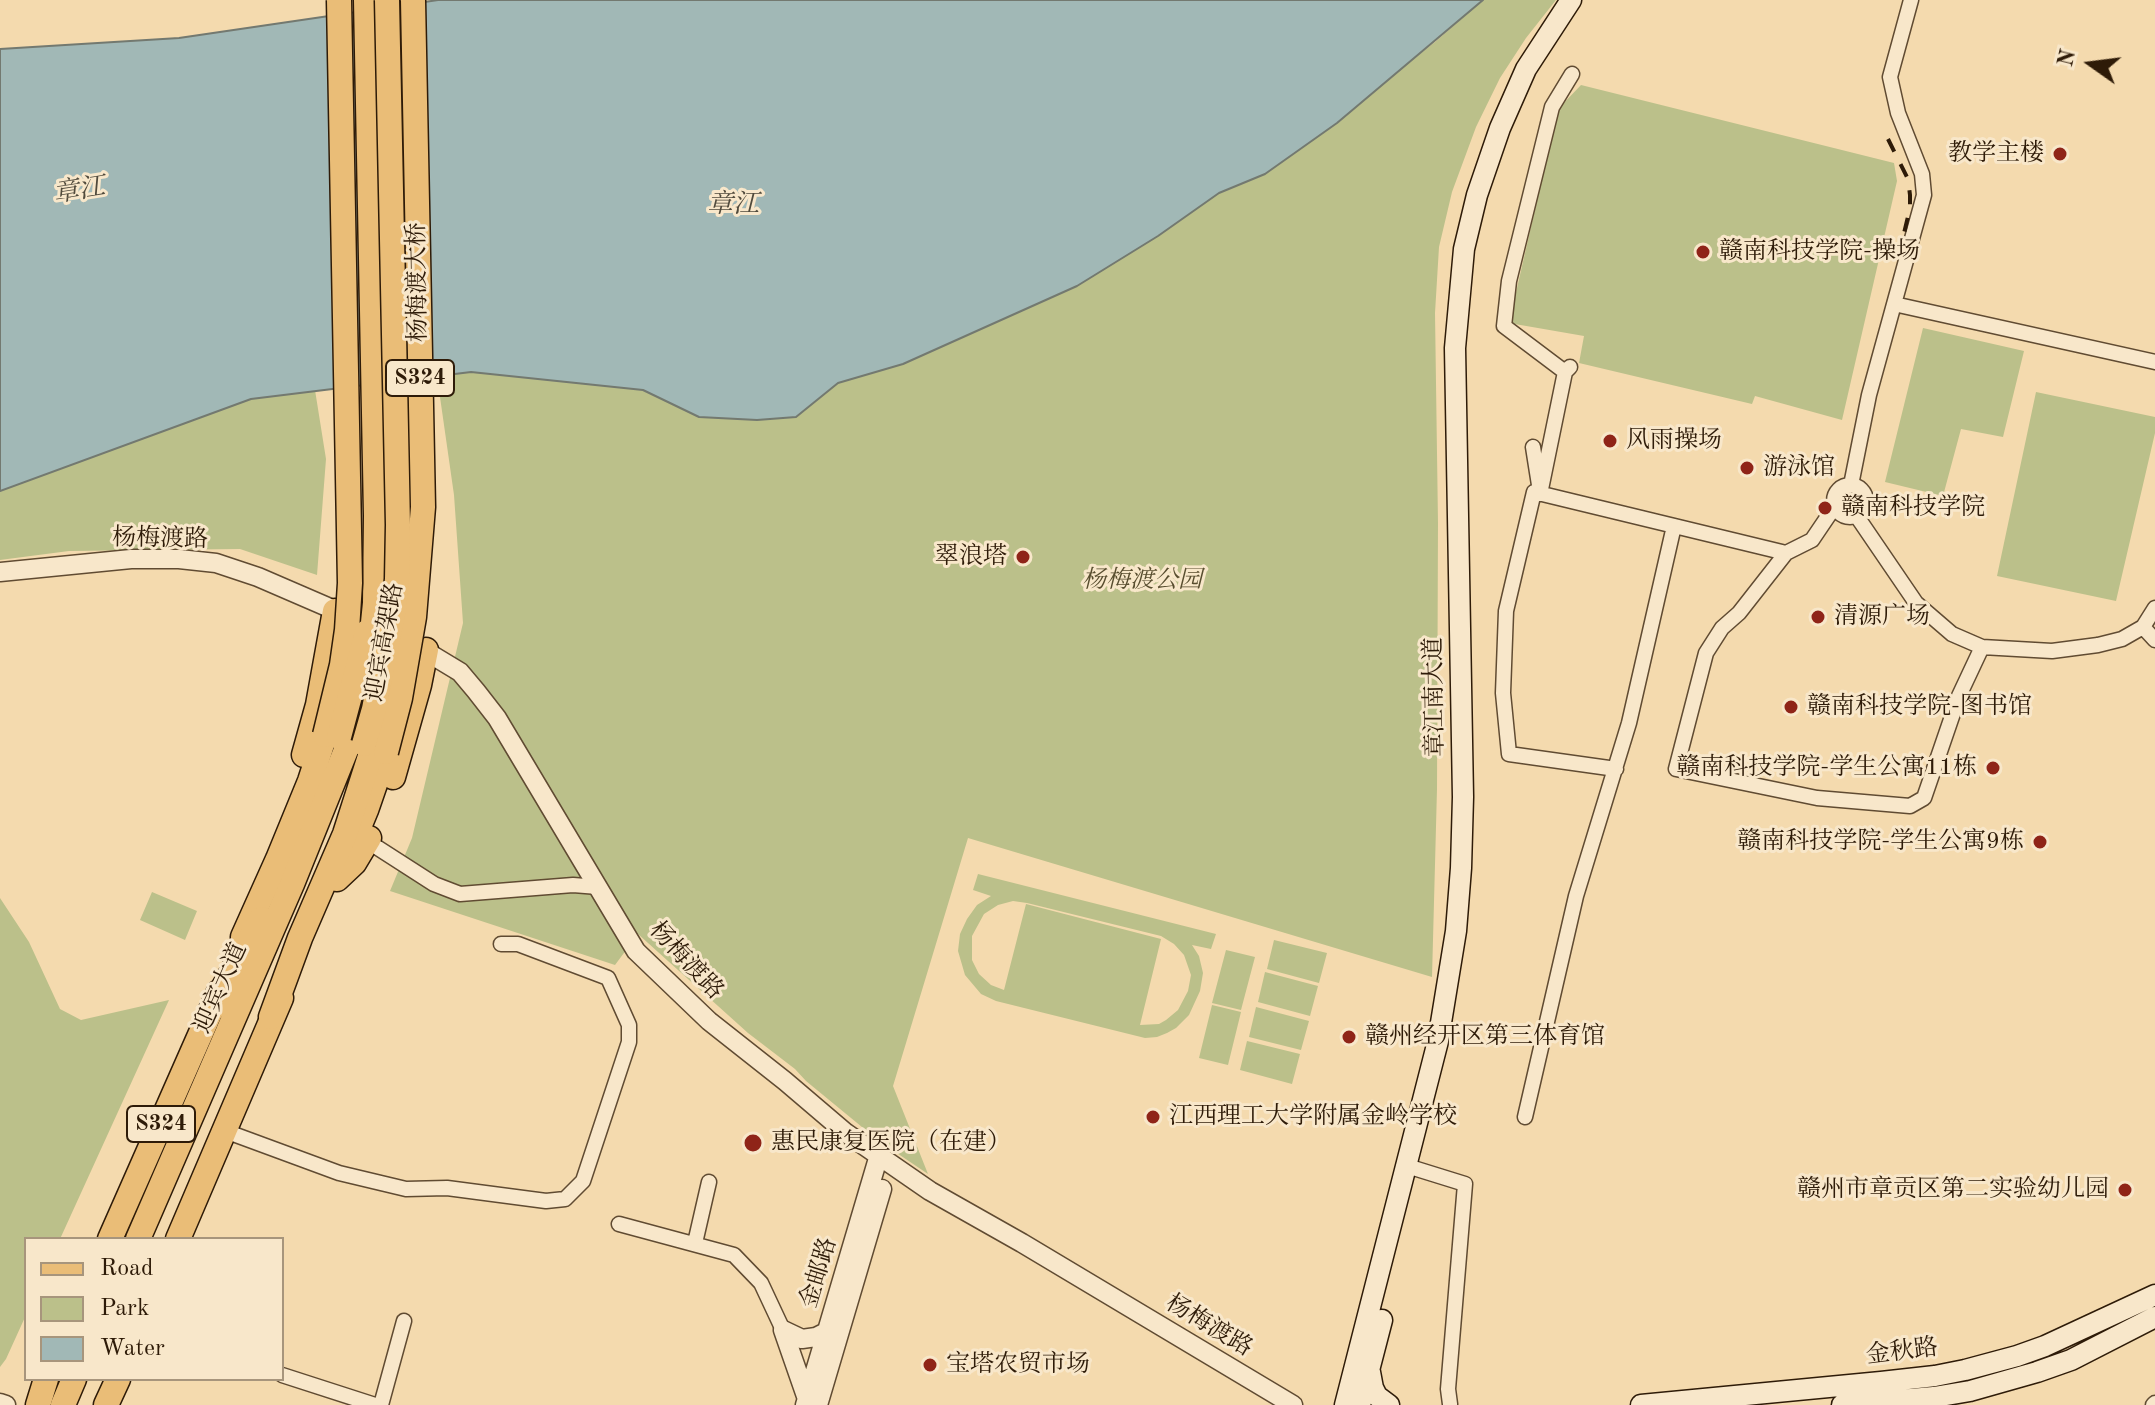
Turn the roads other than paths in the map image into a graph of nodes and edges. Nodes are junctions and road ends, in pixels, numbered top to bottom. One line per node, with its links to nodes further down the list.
1 (339, 0): 27 (main road, S324, bridge)
2 (366, 0): 20 (main road, 迎宾高架路)
3 (387, 0): 20 (main road, 迎宾高架路, bridge)
4 (413, 0): 27 (main road, 杨梅渡大桥 / S324, bridge)
5 (1571, 0): 9 (main road, 章江南大道)
6 (1586, 0): 9 (main road, 章江南大道)
7 (1911, 0): 10 (street)
8 (1572, 74): 14 (street)
9 (1465, 296): 39 (main road, 章江南大道)
10 (1894, 304): 11 (street); 13 (street)
11 (2155, 362)
12 (1533, 447): 14 (street)
13 (1851, 485): 15 (street); 16 (street)
14 (1540, 494): 17 (street); 28 (street)
15 (1835, 506): 16 (street); 18 (street)
16 (1856, 515): 25 (street)
17 (1674, 526): 18 (street); 28 (street)
18 (1786, 553): 25 (street)
19 (0, 572): 22 (street, 杨梅渡路)
20 (384, 606): 27 (main road, bridge); 27 (main road, bridge)
21 (2155, 608): 23 (street)
22 (335, 611): 26 (street, 杨梅渡路); 34 (main road)
23 (2143, 627): 24 (street); 25 (street)
24 (2155, 640)
25 (1982, 647)
26 (426, 650): 30 (main road); 32 (street, 杨梅渡路)
27 (356, 743): 30 (main road, S324); 31 (main road); 34 (main road); 35 (main road)
28 (1616, 769): 36 (street)
29 (378, 848): 32 (street)
30 (337, 879): 35 (main road, S324)
31 (299, 887): 43 (main road); 44 (main road)
32 (598, 887): 38 (street, 杨梅渡路)
33 (501, 944): 37 (street)
34 (212, 1009): 42 (main road, 迎宾大道 / S324)
35 (271, 1017): 37 (main road, S324)
36 (1525, 1117)
37 (225, 1131): 45 (main road, S324)
38 (884, 1159): 51 (street, 金邮路); 59 (street, 金邮路); 67 (street, 杨梅渡路)
39 (1413, 1168): 52 (main road, 章江南大道); 60 (street); 68 (main road, 章江南大道)
40 (709, 1182): 46 (street)
41 (619, 1224): 46 (street)
42 (111, 1237)
43 (139, 1237)
44 (153, 1237)
45 (179, 1237)
46 (695, 1243): 50 (street)
47 (2155, 1295): 71 (main road, 金秋路)
48 (2155, 1317): 72 (main road, 金秋路)
49 (404, 1321): 66 (street)
50 (783, 1330): 51 (street); 59 (street)
51 (826, 1332): 59 (street, 金邮路)
52 (1370, 1369): 69 (main road, 章江南大道); 70 (main road)
53 (284, 1376): 66 (street)
54 (45, 1381): 62 (main road)
55 (73, 1381): 63 (main road)
56 (90, 1381): 64 (main road)
57 (117, 1381): 65 (main road)
58 (0, 1403): 61 (street)
59 (810, 1403)
60 (1450, 1404)
61 (6, 1405)
62 (38, 1405)
63 (63, 1405)
64 (79, 1405)
65 (106, 1405)
66 (378, 1405)
67 (1293, 1405)
68 (1345, 1405)
69 (1360, 1405)
70 (1389, 1405)
71 (1641, 1405)
72 (1842, 1405)

